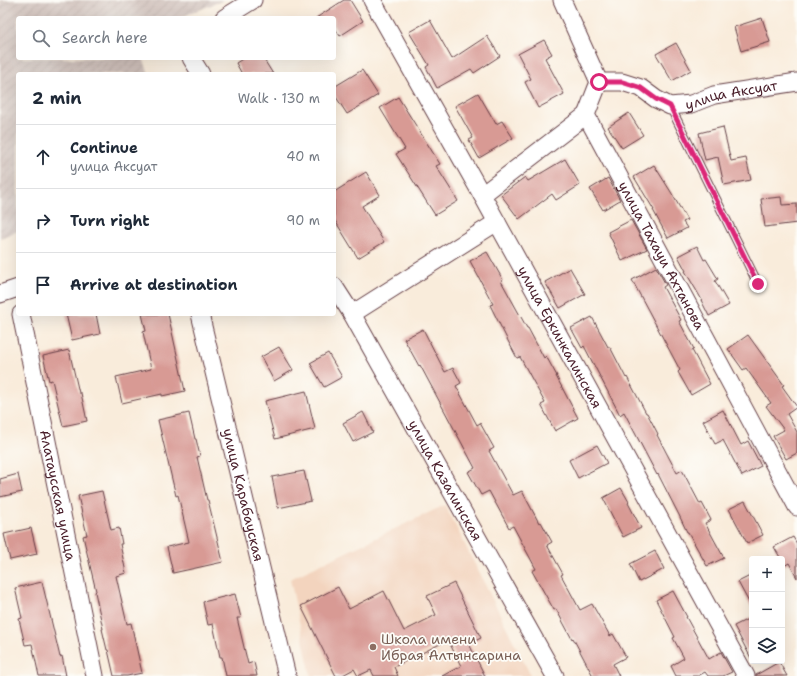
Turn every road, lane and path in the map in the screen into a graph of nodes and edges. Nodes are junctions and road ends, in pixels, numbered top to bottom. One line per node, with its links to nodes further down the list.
1 (253, 0): 4 (street)
2 (372, 0): 11 (street, улица Еркинкалинская)
3 (562, 0): 7 (street)
4 (227, 16)
5 (192, 60): 6 (street)
6 (200, 72)
7 (599, 82): 9 (street, улица Аксуат); 10 (street)
8 (797, 82): 9 (street, улица Аксуат)
9 (670, 106): 13 (lane)
10 (586, 115): 11 (street); 18 (street, улица Тахауи Ахтанова)
11 (482, 195): 12 (street, улица Еркинкалинская)
12 (496, 222): 15 (street); 22 (street, улица Еркинкалинская)
13 (758, 284)
14 (336, 289): 15 (street, улица Казалинская)
15 (352, 314): 21 (street, улица Казалинская)
16 (21, 316): 19 (street, Алатаусская улица)
17 (200, 316): 20 (street, улица Карабауская)
18 (797, 507)
19 (95, 676)
20 (287, 676)
21 (555, 676)
22 (746, 676)

